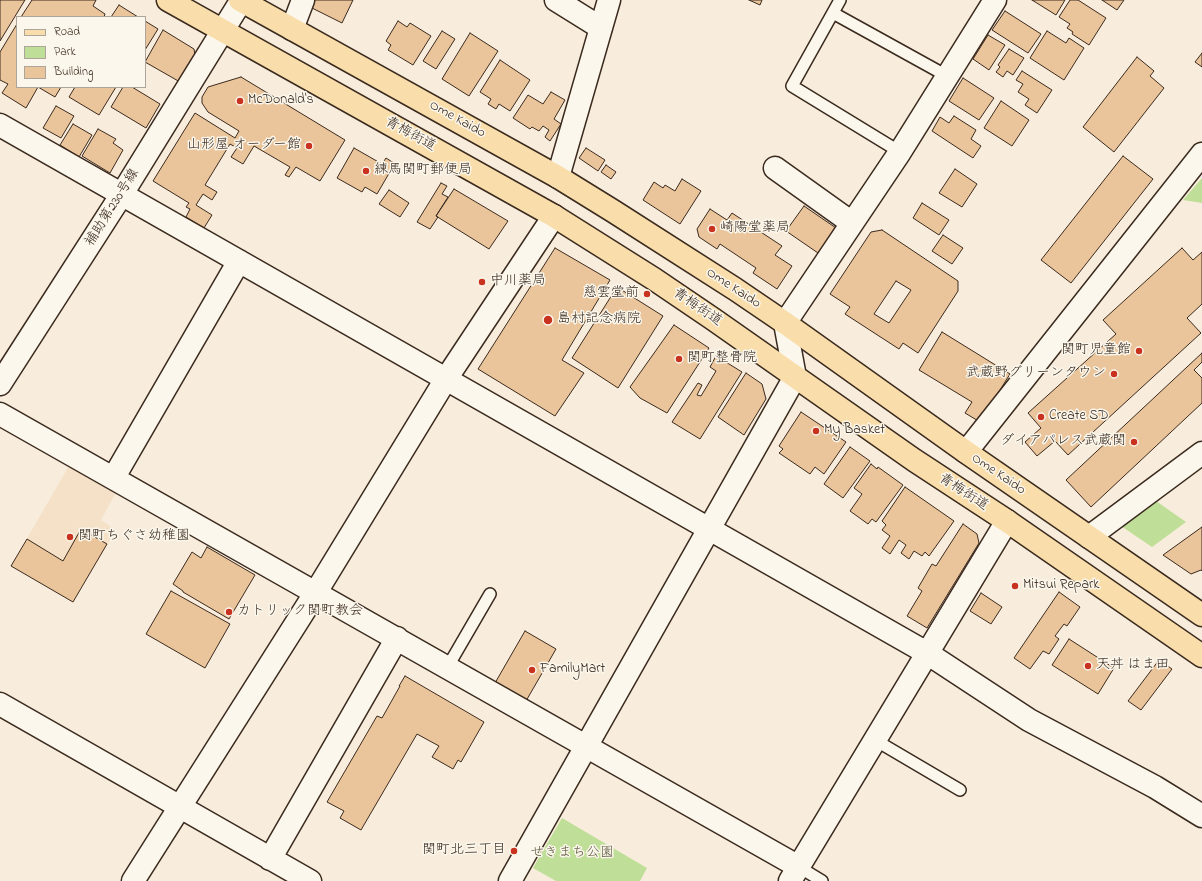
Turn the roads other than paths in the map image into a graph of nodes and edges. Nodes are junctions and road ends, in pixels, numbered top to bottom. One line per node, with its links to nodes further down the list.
1 (168, 0): 11 (main road, 青梅街道)
2 (241, 0): 10 (main road, Ome Kaido); 11 (street, 補助第230号線)
3 (303, 0): 10 (street)
4 (556, 0): 9 (street)
5 (609, 0): 9 (street)
6 (840, 0): 8 (lane)
7 (995, 0): 12 (street)
8 (833, 13): 12 (lane); 14 (lane)
9 (601, 28): 17 (street)
10 (292, 29): 17 (main road, Ome Kaido)
11 (224, 31): 18 (street, 補助第230号線); 19 (main road, 青梅街道)
12 (947, 76): 14 (street)
13 (0, 125): 18 (street)
14 (900, 152): 20 (street)
15 (1202, 154): 27 (street)
16 (775, 168): 20 (street)
17 (558, 177): 22 (main road, Ome Kaido)
18 (122, 194): 21 (street); 25 (street, 補助第230号線)
19 (554, 216): 23 (main road, 青梅街道); 24 (street)
20 (852, 223): 22 (street)
21 (239, 261): 24 (street); 29 (street)
22 (785, 323): 23 (street); 27 (main road, Ome Kaido)
23 (795, 377): 30 (main road, 青梅街道); 31 (street)
24 (446, 380): 31 (street); 33 (street)
25 (0, 384)
26 (0, 414): 29 (street)
27 (966, 452): 32 (main road, Ome Kaido)
28 (1202, 453): 32 (street)
29 (114, 477): 33 (street)
30 (1007, 521): 37 (street); 38 (main road, 青梅街道)
31 (709, 528): 37 (street); 42 (street)
32 (1089, 537): 35 (main road, Ome Kaido)
33 (316, 592): 36 (street); 44 (street)
34 (490, 594): 39 (lane)
35 (1202, 615)
36 (397, 638): 39 (street); 46 (street)
37 (927, 653): 41 (street); 45 (street)
38 (1202, 656)
39 (447, 668): 42 (street)
40 (0, 704): 44 (street)
41 (875, 740): 43 (lane); 47 (street)
42 (586, 746): 47 (street); 50 (street)
43 (960, 790)
44 (179, 807): 46 (street); 48 (street)
45 (1202, 816)
46 (270, 858): 49 (street)
47 (795, 874): 51 (lane)
48 (133, 881)
49 (310, 881)
50 (510, 881)
51 (822, 881)

